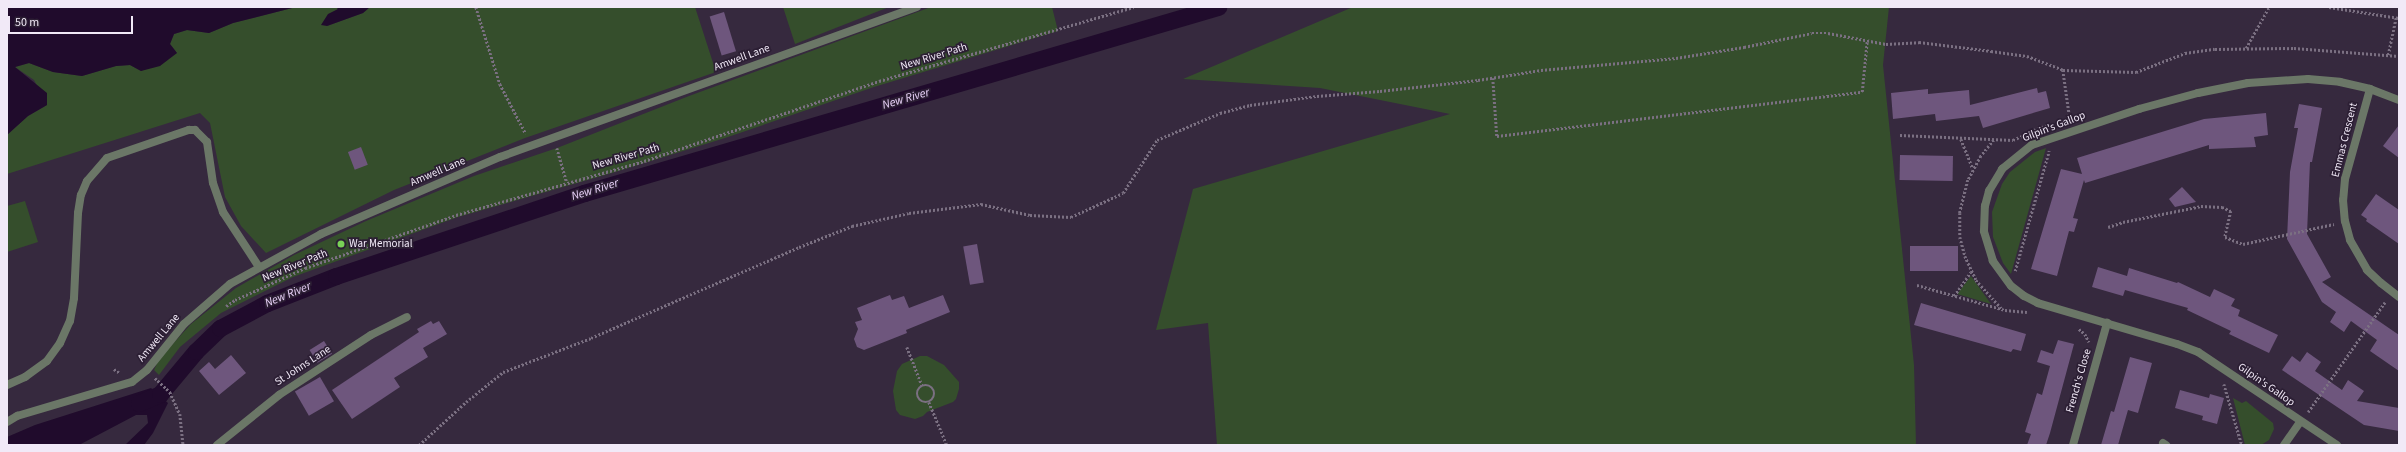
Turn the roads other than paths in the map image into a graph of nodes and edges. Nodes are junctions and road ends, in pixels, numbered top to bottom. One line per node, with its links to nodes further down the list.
1 (917, 7): 4 (street, Amwell Lane)
2 (2370, 89): 3 (street, Gilpin's Gallop); 5 (street, Emmas Crescent); 7 (street, Gilpin's Gallop)
3 (2399, 100)
4 (259, 267): 8 (street); 9 (street, Amwell Lane)
5 (2395, 294)
6 (407, 317): 11 (street, St Johns Lane)
7 (2107, 323): 10 (street, Gilpin's Gallop); 12 (street, French's Close)
8 (7, 385)
9 (7, 422)
10 (2300, 422): 13 (street); 14 (street, Gilpin's Gallop)
11 (217, 445)
12 (2073, 445)
13 (2284, 445)
14 (2337, 445)

